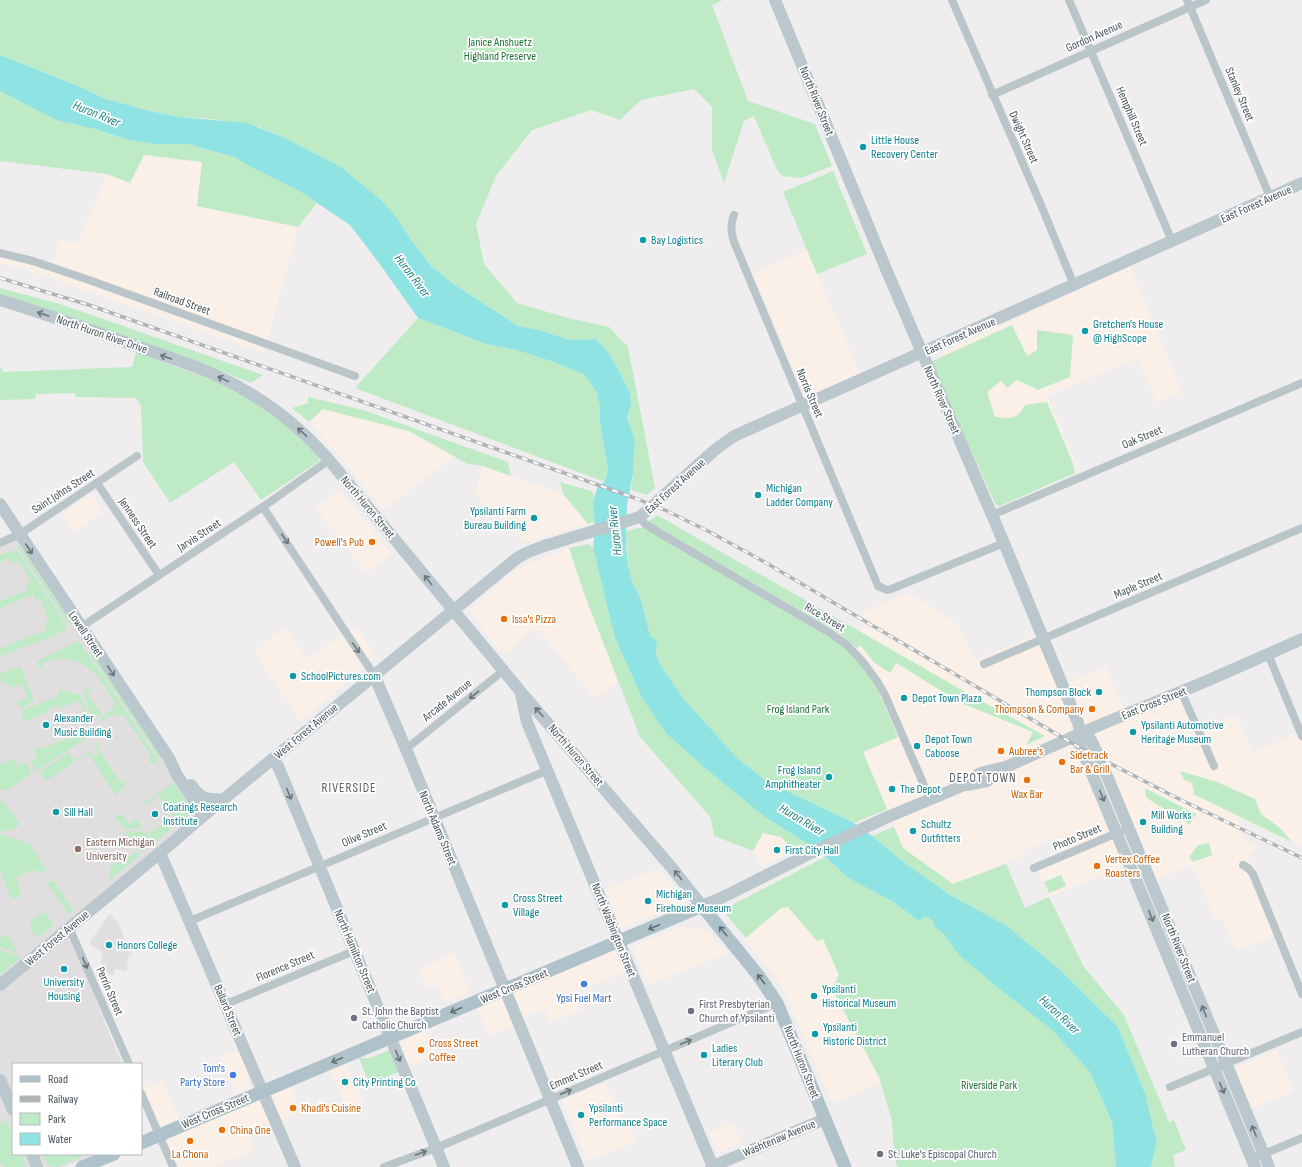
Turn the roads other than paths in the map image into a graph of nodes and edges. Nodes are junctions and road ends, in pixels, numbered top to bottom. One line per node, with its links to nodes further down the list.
1 (776, 0): 15 (street, North River Street)
2 (952, 0): 7 (street, Dwight Street)
3 (1069, 0): 6 (street, Hemphill Street)
4 (1206, 0): 5 (street, Gordon Avenue)
5 (1188, 4): 6 (street, Gordon Avenue); 9 (street, Stanley Street)
6 (1091, 51): 7 (street, Gordon Avenue); 11 (street, Hemphill Street)
7 (992, 95): 13 (street, Dwight Street)
8 (1302, 183): 9 (street, East Forest Avenue)
9 (1270, 197): 11 (street, East Forest Avenue)
10 (734, 215): 19 (street, Norris Street)
11 (1172, 241): 13 (street, East Forest Avenue)
12 (0, 252): 16 (street, Railroad Street)
13 (1074, 285): 15 (street, East Forest Avenue)
14 (0, 300): 18 (street, North Huron River Drive, one-way to 14)
15 (922, 353): 19 (street, East Forest Avenue); 25 (street, North River Street)
16 (355, 376)
17 (1302, 383): 25 (street, Oak Street)
18 (243, 388): 21 (street, North Huron Street, one-way to 18)
19 (803, 406): 26 (street, East Forest Avenue); 30 (street, Norris Street)
20 (137, 456): 22 (street, Saint Johns Street)
21 (329, 460): 24 (street, Jarvis Street); 32 (street, North Huron Street, one-way to 21)
22 (97, 483): 28 (street, Saint Johns Street); 31 (street, Jenness Street)
23 (0, 504): 28 (street, Lowell Street)
24 (263, 507): 31 (street, Jarvis Street); 39 (street, North Adams Street, one-way to 39)
25 (992, 515): 30 (street, North River Street)
26 (638, 518): 32 (street, West Forest Avenue); 50 (street, Rice Street)
27 (1302, 528): 34 (street, Maple Street)
28 (20, 534): 29 (street, Saint Johns Street); 33 (street, Lowell Street, one-way to 33)
29 (0, 543)
30 (1004, 543): 34 (street, North River Street)
31 (159, 575): 33 (street, Jarvis Street)
32 (453, 610): 38 (street, North Huron Street); 39 (street, West Forest Avenue)
33 (81, 627): 46 (street, Lowell Street, one-way to 46)
34 (1044, 638): 37 (street, Maple Street); 42 (street, North River Street)
35 (1302, 639): 36 (street, East Cross Street)
36 (1268, 654): 41 (street, East Cross Street); 43 (street)
37 (984, 664)
38 (504, 670): 40 (street, North Huron Street); 44 (street, Arcade Avenue, one-way to 44)
39 (374, 675): 44 (street, North Adams Street); 45 (street, West Forest Avenue)
40 (521, 692): 48 (street, North Washington Street); 60 (street, North Huron Street, one-way to 40)
41 (1181, 692): 42 (street, East Cross Street); 47 (street)
42 (1081, 733): 50 (street, East Cross Street); 54 (street, North River Street); 55 (street, North River Street, one-way to 55)
43 (1302, 736)
44 (406, 749): 52 (street, North Adams Street)
45 (272, 759): 49 (street, West Forest Avenue); 58 (street, North Hamilton Street, one-way to 58)
46 (172, 763): 49 (street, Lowell Street); 51 (street, Lowell Street)
47 (1214, 766)
48 (548, 770): 52 (street, Olive Street); 63 (street, North Washington Street)
49 (224, 799): 51 (street, West Forest Avenue)
50 (930, 799): 53 (street, East Cross Street)
51 (202, 817): 56 (street, West Forest Avenue)
52 (434, 818): 58 (street, Olive Street); 66 (street, North Adams Street)
53 (883, 819): 60 (street, West Cross Street)
54 (1129, 828): 55 (street, Photo Street); 74 (street, North River Street, one-way to 54)
55 (1117, 833): 59 (street, Photo Street); 75 (street, North River Street, one-way to 75)
56 (160, 852): 61 (street, Ballard Street); 62 (street, West Forest Avenue)
57 (1243, 864): 67 (street)
58 (319, 866): 61 (street, Olive Street); 64 (street, North Hamilton Street)
59 (1034, 868)
60 (702, 906): 63 (main road, West Cross Street, one-way to 63); 68 (main road, North Huron Street, one-way to 60)
61 (190, 920): 69 (street, Ballard Street)
62 (70, 927): 65 (street, West Forest Avenue); 73 (street, Perrin Street, one-way to 73)
63 (619, 942): 66 (main road, West Cross Street); 72 (street, North Washington Street)
64 (354, 951): 69 (street, Florence Street); 71 (street, North Hamilton Street)
65 (0, 985)
66 (505, 989): 71 (main road, West Cross Street, one-way to 71); 80 (street, North Adams Street)
67 (1302, 994)
68 (777, 1003): 72 (street, Emmet Street, one-way to 68); 82 (main road, North Huron Street)
69 (226, 1004): 78 (street, Ballard Street)
70 (1302, 1032): 74 (street)
71 (390, 1037): 78 (main road, West Cross Street, one-way to 78); 86 (street, North Hamilton Street, one-way to 86)
72 (664, 1051): 80 (street, Emmet Street, one-way to 72); 98 (street, North Washington Street)
73 (128, 1063)
74 (1226, 1064): 75 (street); 87 (street, North River Street, one-way to 74)
75 (1214, 1069): 77 (street); 90 (street, North River Street, one-way to 90)
76 (0, 1080): 81 (street)
77 (1170, 1087)
78 (263, 1091): 83 (main road, West Cross Street); 94 (street, Ballard Street)
79 (142, 1095): 83 (street)
80 (550, 1099): 86 (street, Emmet Street); 97 (street, North Adams Street)
81 (12, 1108)
82 (825, 1119): 98 (street, Washtenaw Avenue); 99 (main road, North Huron Street)
83 (159, 1135): 85 (main road, West Cross Street); 93 (street)
84 (1302, 1138): 87 (street)
85 (142, 1142)
86 (436, 1148): 95 (street, Emmet Street, one-way to 86); 96 (street, North Hamilton Street)
87 (1264, 1154): 90 (street); 100 (street, North River Street)
88 (32, 1155): 91 (street)
89 (112, 1155): 92 (main road)
90 (1254, 1163)
91 (37, 1167)
92 (82, 1167)
93 (173, 1167)
94 (295, 1167)
95 (384, 1167)
96 (444, 1167)
97 (578, 1167)
98 (712, 1167)
99 (845, 1167)
100 (1269, 1167)

